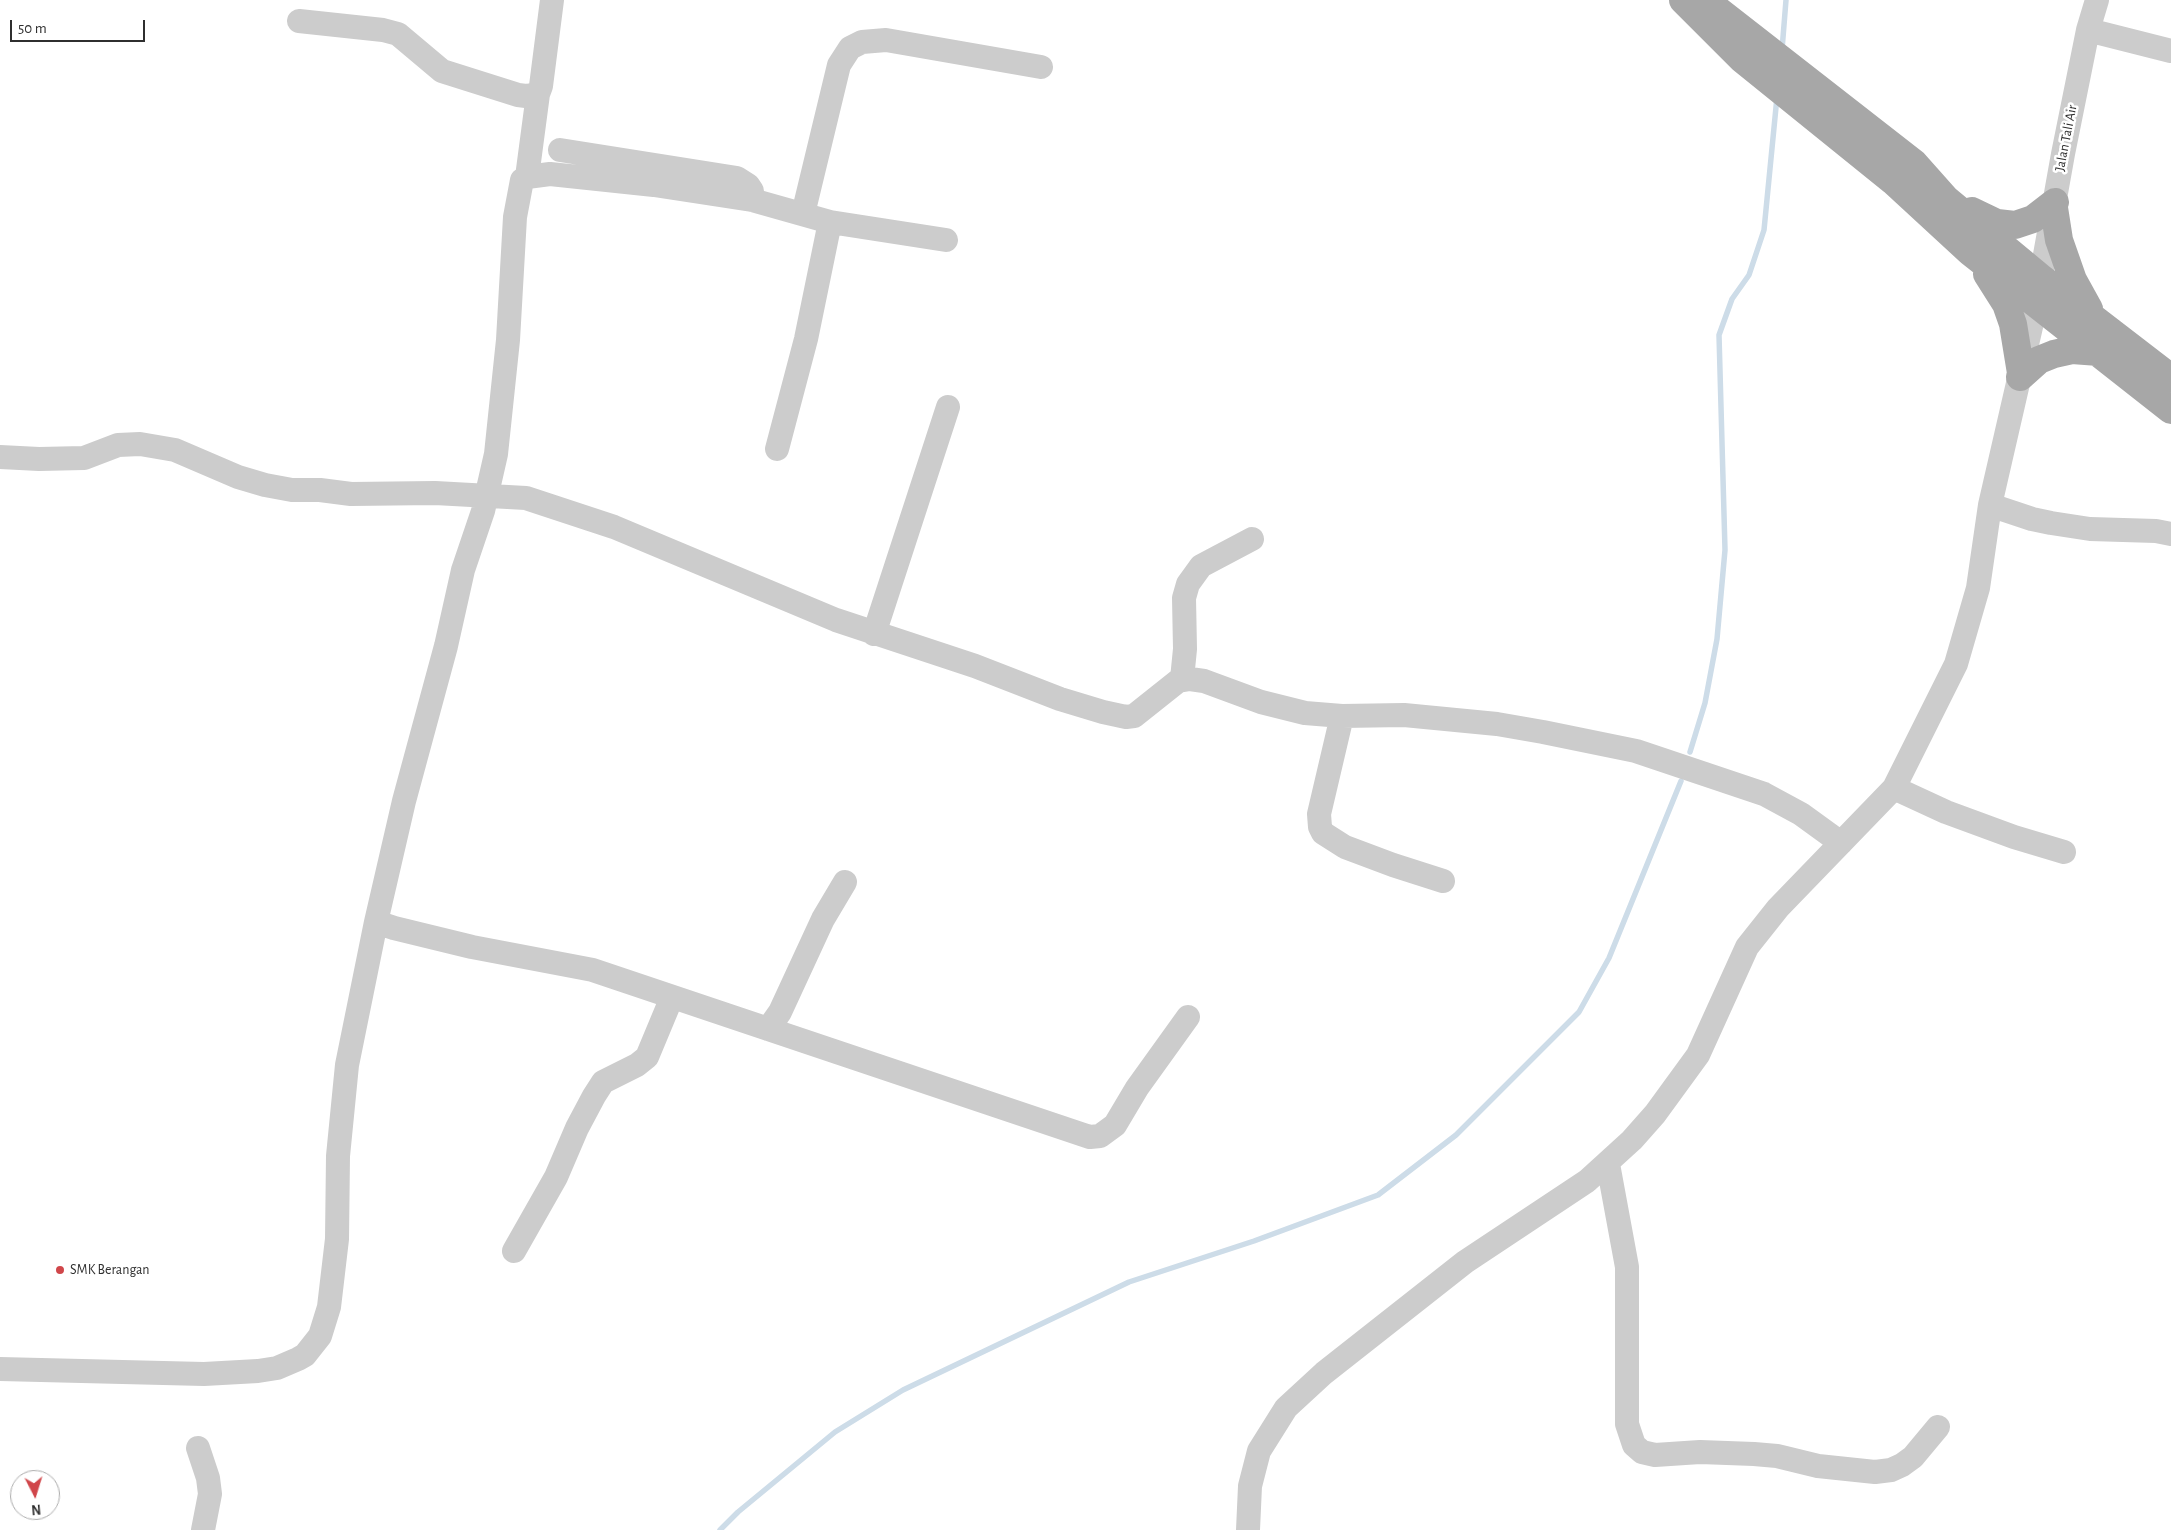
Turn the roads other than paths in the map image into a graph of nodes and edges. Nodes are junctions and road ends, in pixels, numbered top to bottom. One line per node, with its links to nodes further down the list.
1 (552, 0): 9 (street)
2 (1683, 0): 18 (main road)
3 (1691, 0): 12 (main road)
4 (2097, 0): 6 (street, Jalan Tali Air)
5 (299, 22): 9 (street)
6 (2088, 30): 7 (street); 14 (street, Jalan Tali Air)
7 (2171, 51)
8 (1041, 67): 15 (street)
9 (538, 94): 11 (street)
10 (560, 150): 13 (street)
11 (527, 177): 13 (street); 29 (street)
12 (1946, 199): 14 (main road); 19 (main road)
13 (752, 200): 15 (street)
14 (2054, 205): 19 (street, Jalan Tali Air); 21 (main road)
15 (803, 214): 16 (street)
16 (830, 222): 17 (street); 27 (street)
17 (946, 240)
18 (1970, 252): 20 (main road); 23 (main road)
19 (2040, 276): 20 (street, Jalan Tali Air); 21 (main road)
20 (2036, 305): 22 (main road); 23 (street, Jalan Tali Air)
21 (2092, 316): 24 (main road)
22 (2099, 352): 23 (main road); 26 (main road)
23 (2021, 375): 30 (street, Jalan Tali Air)
24 (2171, 378)
25 (948, 407): 33 (street)
26 (2171, 410)
27 (777, 449)
28 (0, 456): 29 (street)
29 (486, 496): 33 (street); 41 (street)
30 (1990, 505): 31 (street); 36 (street, Jalan Tali Air)
31 (2171, 534)
32 (1252, 539): 34 (street)
33 (874, 634): 34 (street)
34 (1182, 679): 35 (street)
35 (1342, 716): 37 (street); 40 (street)
36 (1894, 788): 37 (street, Jalan Tali Air); 38 (street)
37 (1841, 843): 45 (street, Jalan Tali Air)
38 (2064, 852)
39 (846, 882): 44 (street)
40 (1442, 882)
41 (376, 922): 42 (street); 47 (street)
42 (672, 997): 44 (street); 46 (street)
43 (1188, 1017): 44 (street)
44 (768, 1029)
45 (1608, 1164): 48 (street); 51 (street, Jalan Tali Air)
46 (514, 1251)
47 (0, 1369)
48 (1938, 1427)
49 (198, 1448): 50 (street)
50 (203, 1530)
51 (1248, 1530)

